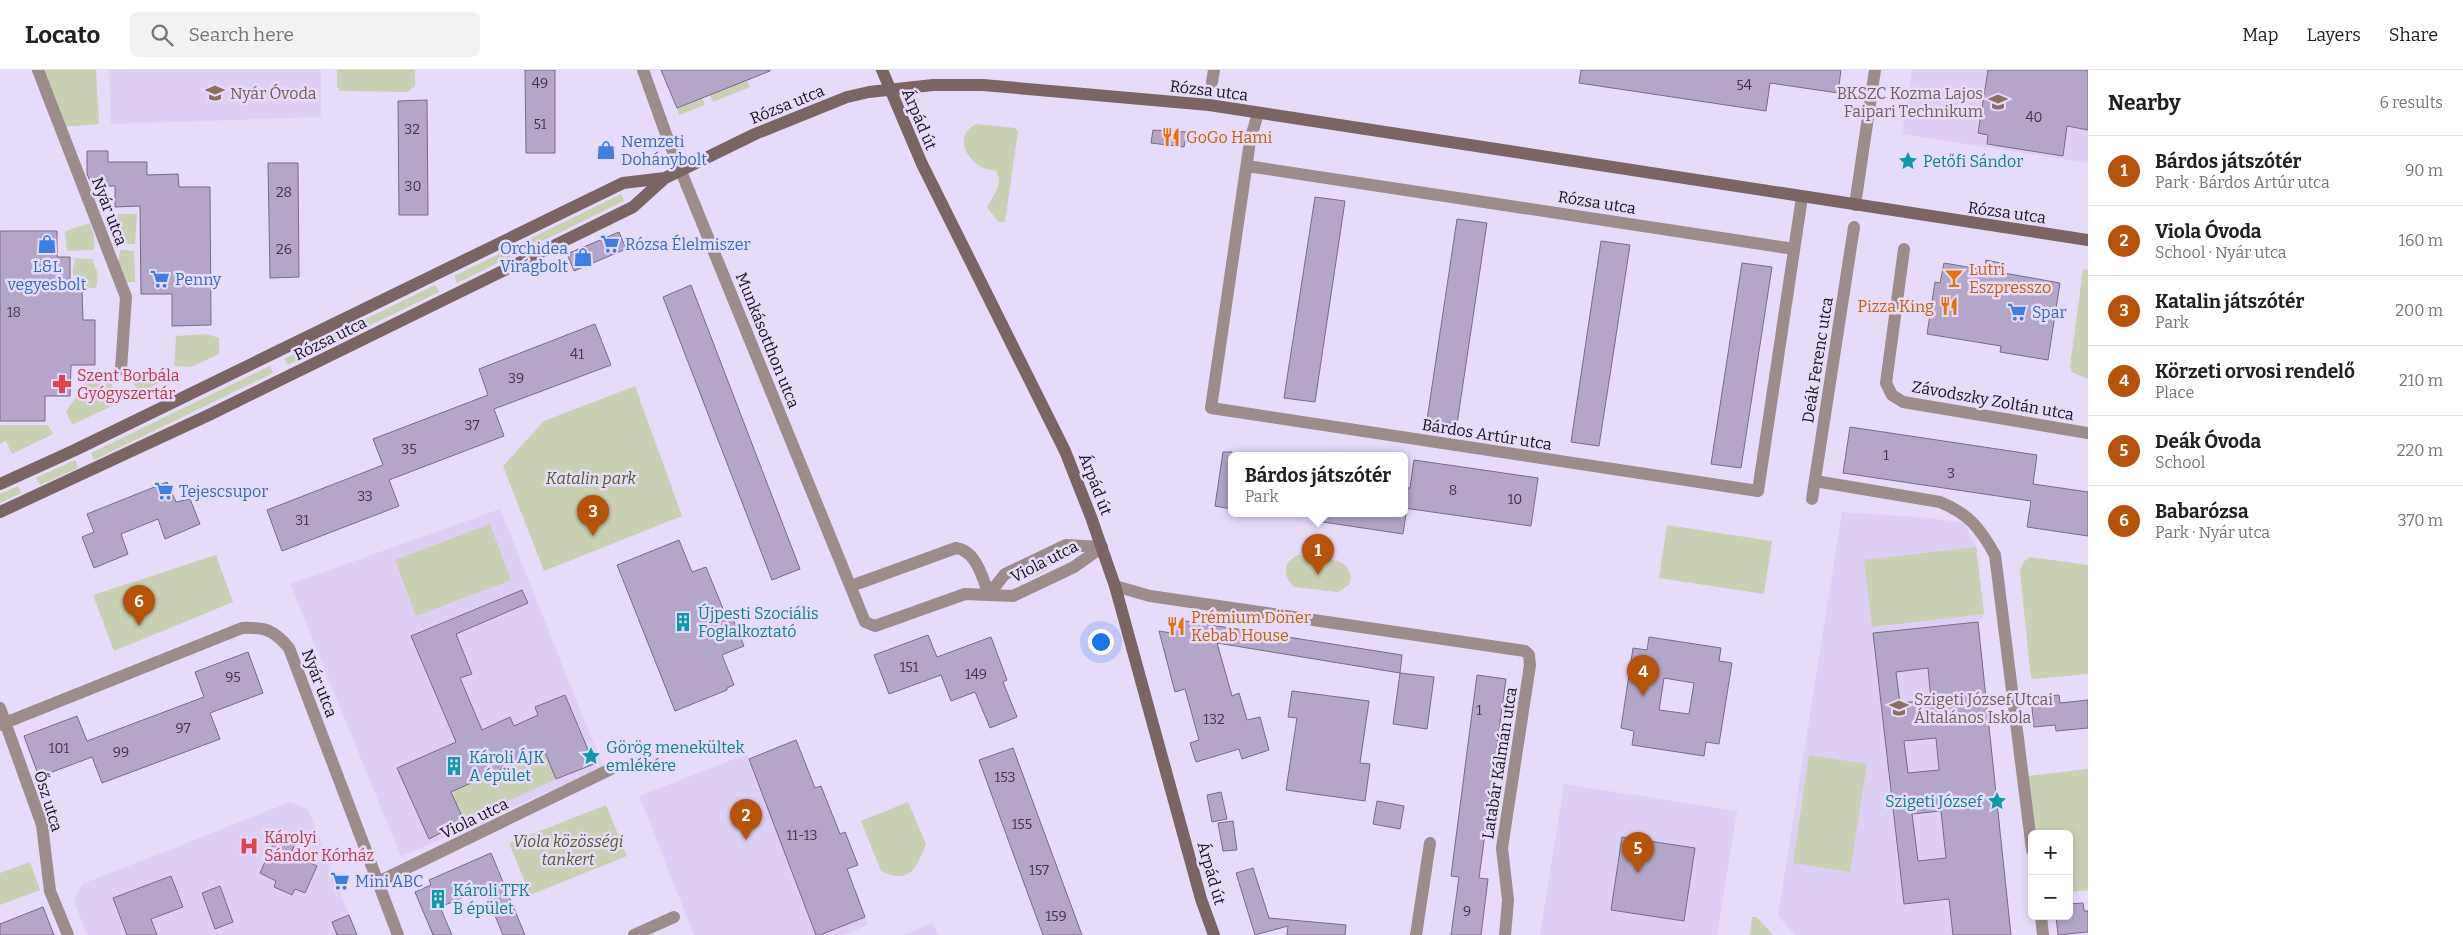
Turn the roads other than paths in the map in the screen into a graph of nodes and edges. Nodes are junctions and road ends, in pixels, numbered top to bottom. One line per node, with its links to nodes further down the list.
1 (38, 70): 16 (street, Nyár utca)
2 (642, 70): 8 (street, Munkásotthon utca)
3 (882, 70): 5 (street, Árpád út)
4 (1875, 70): 11 (street)
5 (890, 90): 6 (street, Rózsa utca); 8 (street, Rózsa utca); 23 (street, Árpád út)
6 (1258, 113): 7 (street, Rózsa utca); 10 (street, Rózsa utca)
7 (1247, 166): 14 (street, Rózsa utca); 17 (street, Rózsa utca)
8 (681, 170): 9 (street, Rózsa utca); 24 (street, Munkásotthon utca)
9 (665, 178): 20 (street, Rózsa utca); 22 (street, Rózsa utca)
10 (1802, 197): 11 (street, Rózsa utca); 14 (street)
11 (1855, 205): 13 (street, Rózsa utca)
12 (1854, 227): 19 (street, Deák Ferenc utca)
13 (2088, 240)
14 (1794, 249): 17 (street, Bárdos Artúr utca)
15 (1904, 249): 18 (street, Závodszky Zoltán utca)
16 (120, 368)
17 (1211, 408)
18 (2088, 433)
19 (1815, 482): 21 (street, Deák Ferenc utca); 31 (street)
20 (0, 484)
21 (1812, 499)
22 (0, 512)
23 (1102, 548): 25 (street, Árpád út); 26 (street, Viola utca); 26 (street, Viola utca)
24 (851, 586): 26 (street); 27 (street, Munkásotthon utca)
25 (1115, 586): 39 (street, Árpád út); 41 (street, Latabár Kálmán utca)
26 (987, 590): 27 (street, Viola utca)
27 (865, 622)
28 (0, 708): 29 (street, Ősz utca)
29 (3, 724): 33 (street, Nyár utca); 36 (street, Ősz utca)
30 (611, 769): 33 (street, Viola utca)
31 (2029, 830)
32 (1430, 843): 40 (street)
33 (378, 882): 37 (street, Nyár utca)
34 (674, 917): 38 (street)
35 (2041, 920): 42 (street)
36 (68, 935)
37 (398, 935)
38 (634, 935)
39 (1214, 935)
40 (1416, 935)
41 (1505, 935)
42 (2043, 935)

